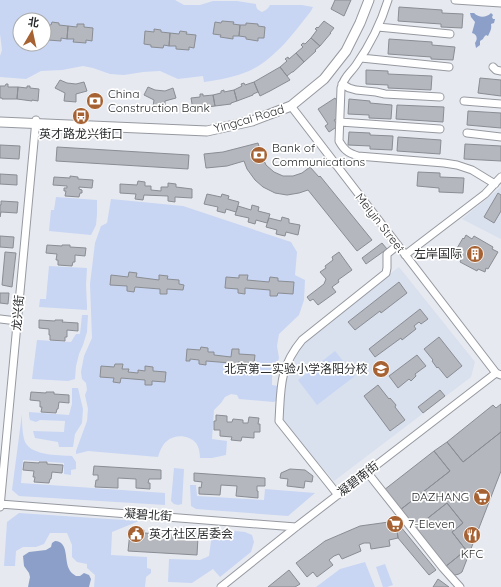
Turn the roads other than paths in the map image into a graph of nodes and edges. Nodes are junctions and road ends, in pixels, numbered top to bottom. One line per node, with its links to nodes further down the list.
1 (364, 0): 20 (main road, Yingcai Road)
2 (369, 0): 17 (main road, Yingcai Road)
3 (388, 0): 7 (street)
4 (455, 0): 5 (street)
5 (481, 1): 6 (street)
6 (501, 3)
7 (378, 27): 8 (street); 9 (street)
8 (450, 34)
9 (360, 58): 10 (street); 13 (street)
10 (449, 67)
11 (493, 67): 12 (street)
12 (501, 71)
13 (342, 84): 14 (street); 21 (street)
14 (440, 97)
15 (464, 101): 16 (street)
16 (501, 104)
17 (291, 106): 20 (main road, Yingcai Road); 27 (street, Meiyin Street)
18 (0, 118): 20 (main road, Yingcai Road)
19 (0, 122): 20 (main road, Yingcai Road)
20 (36, 122): 30 (street, 龙兴街)
21 (340, 122): 22 (street); 26 (street)
22 (440, 129)
23 (467, 133): 24 (street)
24 (501, 137)
25 (501, 177): 26 (street)
26 (495, 184): 28 (street)
27 (398, 245): 28 (street, Meiyin Street); 33 (street)
28 (405, 255): 31 (street, Meiyin Street)
29 (0, 319): 30 (street)
30 (17, 321): 34 (street, 龙兴街)
31 (498, 374): 32 (street, 凝碧南街)
32 (367, 472): 33 (street, 凝碧南街); 37 (street)
33 (338, 495): 35 (street, 凝碧南街)
34 (0, 505): 35 (street, 凝碧北街)
35 (296, 527): 36 (street, 凝碧南街)
36 (221, 587)
37 (460, 587)

